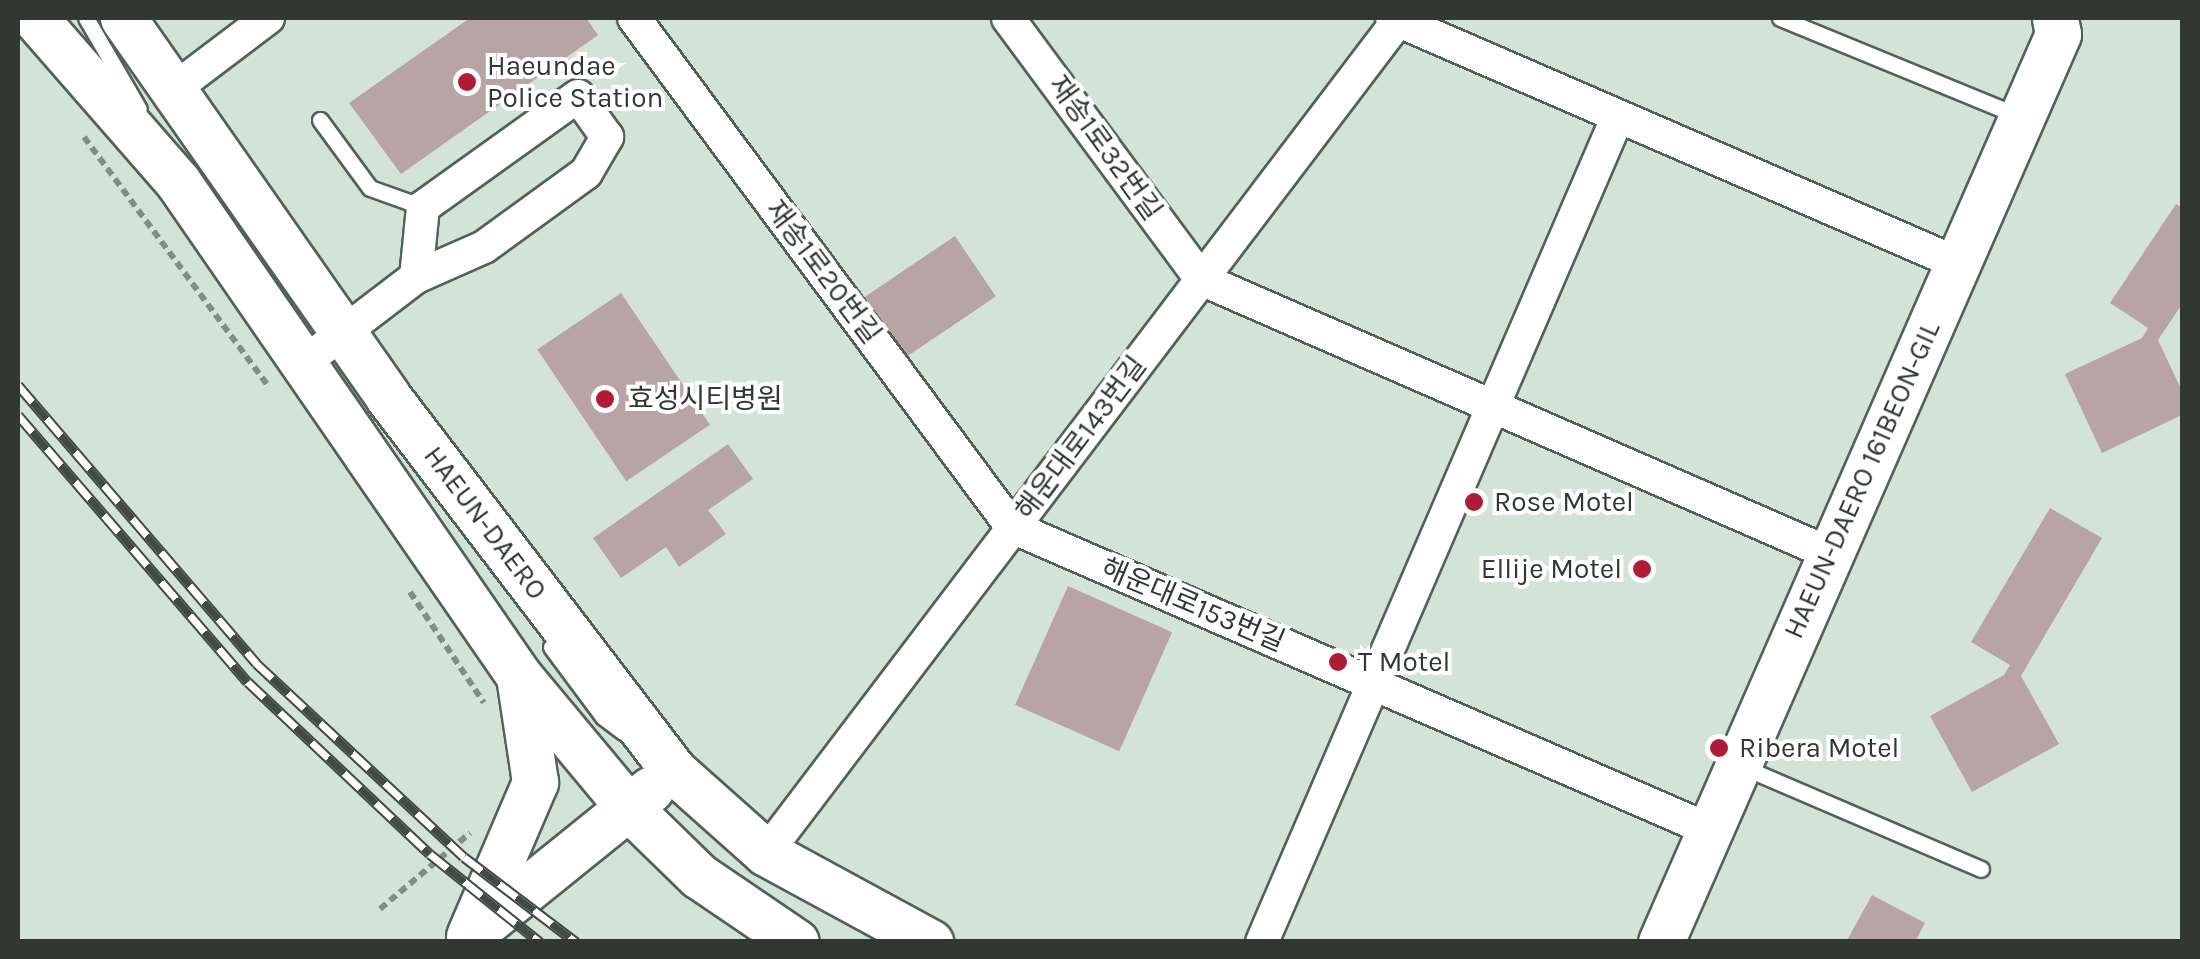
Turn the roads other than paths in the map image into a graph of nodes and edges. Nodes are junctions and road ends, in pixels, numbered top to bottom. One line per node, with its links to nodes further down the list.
1 (35, 18): 14 (main road, HAEUN-DAERO)
2 (86, 18): 14 (lane)
3 (123, 18): 10 (main road, HAEUN-DAERO)
4 (268, 18): 10 (street)
5 (634, 18): 23 (street, 재송1로20번길)
6 (1008, 18): 18 (street, 재송1로32번길)
7 (1780, 18): 12 (lane)
8 (2055, 18): 12 (main road, HAEUN-DAERO 161BEON-GIL)
9 (1396, 19): 11 (street, 해운대로143번길); 18 (street, 해운대로143번길)
10 (174, 90): 19 (main road, HAEUN-DAERO)
11 (1618, 116): 16 (street, 해운대로143번길); 21 (street)
12 (2022, 116): 16 (main road, HAEUN-DAERO 161BEON-GIL)
13 (320, 120): 15 (lane)
14 (178, 182): 20 (main road, HAEUN-DAERO)
15 (423, 207): 17 (street); 17 (street)
16 (1957, 263): 24 (main road, HAEUN-DAERO 161BEON-GIL)
17 (416, 278): 19 (street)
18 (1202, 279): 21 (street); 23 (street, 해운대로143번길)
19 (346, 333): 20 (street); 22 (lane); 29 (main road, HAEUN-DAERO)
20 (306, 361): 26 (main road, HAEUN-DAERO)
21 (1493, 406): 24 (street); 27 (street)
22 (442, 500)
23 (1012, 528): 27 (street, 해운대로153번길); 32 (street, 해운대로143번길)
24 (1830, 554): 28 (main road, HAEUN-DAERO 161BEON-GIL)
25 (534, 624): 29 (lane)
26 (519, 676): 30 (main road, HAEUN-DAERO); 34 (main road)
27 (1374, 682): 31 (street, 해운대로153번길); 37 (street)
28 (1738, 765): 31 (main road, HAEUN-DAERO 161BEON-GIL); 33 (lane)
29 (674, 771): 30 (main road); 32 (main road, HAEUN-DAERO)
30 (628, 807): 34 (main road); 35 (main road, HAEUN-DAERO)
31 (1710, 830): 38 (main road, HAEUN-DAERO 161BEON-GIL)
32 (766, 853): 36 (main road, HAEUN-DAERO)
33 (1981, 869)
34 (465, 939)
35 (796, 942)
36 (930, 942)
37 (1262, 942)
38 (1661, 942)

